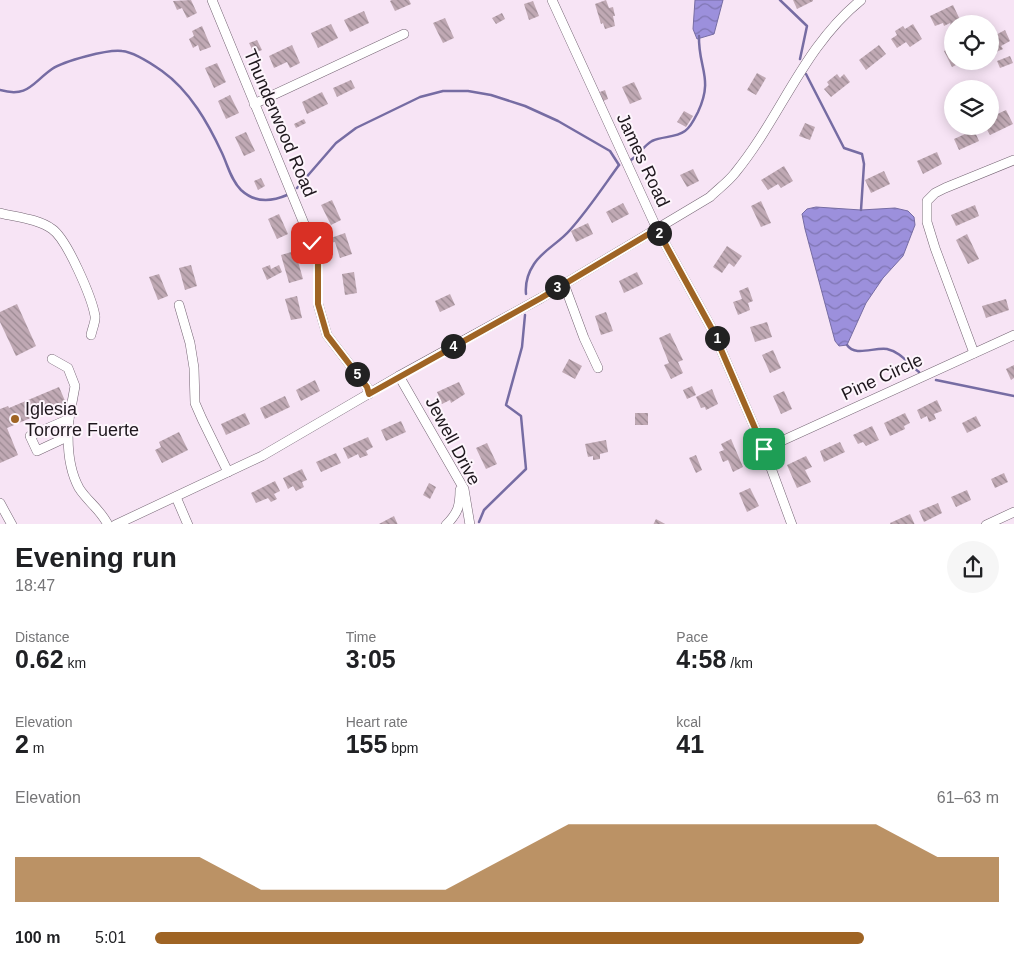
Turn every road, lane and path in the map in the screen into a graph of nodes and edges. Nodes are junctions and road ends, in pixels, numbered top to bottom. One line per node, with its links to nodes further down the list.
1 (212, 0): 5 (street, Thunderwood Road)
2 (552, 0): 8 (street, James Road)
3 (861, 0): 8 (street)
4 (404, 34): 5 (street)
5 (254, 104): 17 (street, Thunderwood Road)
6 (1014, 160): 13 (street)
7 (0, 213): 11 (street)
8 (657, 229): 9 (street); 20 (street, James Road)
9 (564, 284): 15 (street); 16 (street)
10 (179, 305): 21 (street)
11 (91, 335)
12 (1014, 336): 13 (street, Pine Circle)
13 (974, 353): 20 (street, Pine Circle)
14 (52, 359): 18 (street)
15 (598, 368)
16 (399, 376): 17 (street); 22 (street, Jewell Drive)
17 (369, 394): 21 (street)
18 (69, 419): 19 (street); 19 (street)
19 (67, 437): 27 (street)
20 (764, 449): 32 (street, James Road)
21 (228, 472): 23 (street)
22 (460, 484): 30 (street); 31 (street, Jewell Drive)
23 (176, 497): 28 (street); 29 (street)
24 (0, 503): 26 (street)
25 (1014, 512): 33 (street)
26 (12, 524)
27 (108, 524)
28 (116, 524)
29 (188, 524)
30 (446, 524)
31 (470, 524)
32 (792, 524)
33 (986, 524)

